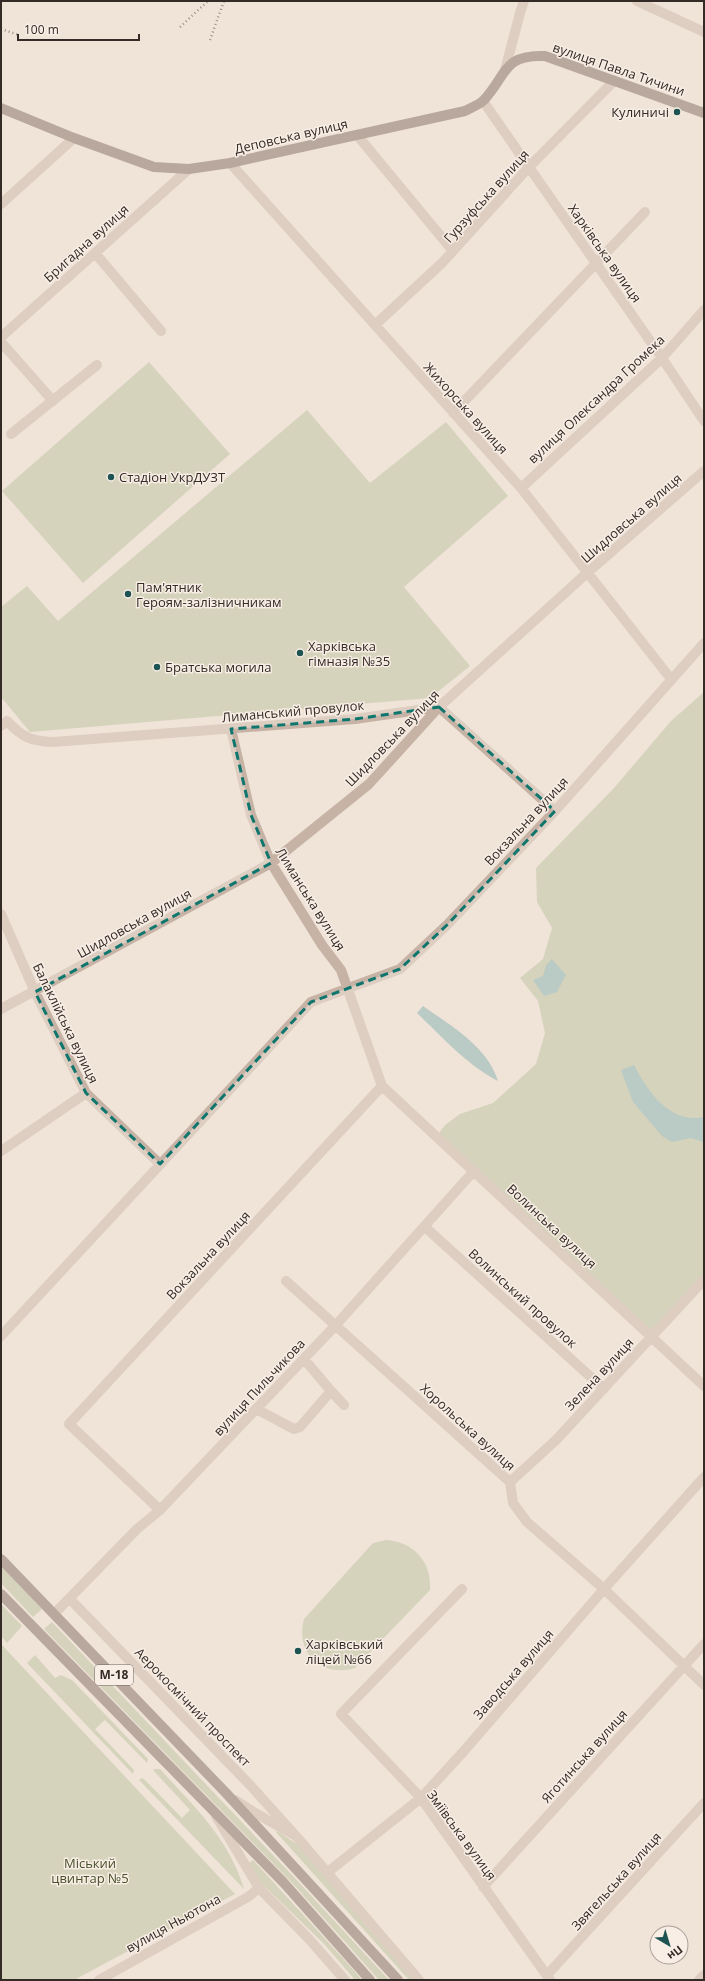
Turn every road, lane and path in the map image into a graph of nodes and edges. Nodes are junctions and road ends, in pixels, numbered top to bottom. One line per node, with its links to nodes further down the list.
1 (524, 1): 4 (street, Деповська вулиця)
2 (637, 1): 3 (street)
3 (704, 32)
4 (505, 70): 5 (main road, вулиця Павла Тичини); 6 (main road, Деповська вулиця)
5 (613, 82): 8 (main road, вулиця Павла Тичини); 12 (street, Гурзуфська вулиця)
6 (483, 101): 9 (main road, Деповська вулиця); 12 (street, Харківська вулиця)
7 (1, 108): 10 (main road, Деповська вулиця)
8 (704, 113)
9 (357, 135): 11 (main road, Деповська вулиця); 16 (street)
10 (74, 138): 13 (main road, Деповська вулиця); 14 (street)
11 (230, 163): 13 (main road, Деповська вулиця); 20 (street, Жихорська вулиця)
12 (529, 167): 16 (street, Гурзуфська вулиця); 18 (street, Харківська вулиця)
13 (189, 169): 17 (street, Бригадна вулиця)
14 (1, 204)
15 (645, 212): 18 (street)
16 (454, 250): 20 (street, Гурзуфська вулиця)
17 (95, 253): 21 (street); 22 (street, Бригадна вулиця)
18 (596, 263): 24 (street, Харківська вулиця); 27 (street)
19 (704, 310): 24 (street, вулиця Олександра Громека)
20 (375, 325): 27 (street, Жихорська вулиця)
21 (161, 331)
22 (1, 337)
23 (1, 342): 26 (street)
24 (662, 358): 28 (street, Харківська вулиця); 31 (street, вулиця Олександра Громека)
25 (97, 365): 26 (street)
26 (53, 400): 29 (street)
27 (454, 413): 31 (street, Жихорська вулиця)
28 (704, 421)
29 (11, 434)
30 (704, 471): 32 (street, Шидловська вулиця)
31 (521, 488): 32 (street, Жихорська вулиця)
32 (587, 573): 34 (street, Жихорська вулиця); 35 (street, Шидловська вулиця)
33 (703, 646): 34 (street, Вокзальна вулиця)
34 (671, 680): 38 (street, Вокзальна вулиця)
35 (439, 707): 37 (street, Лиманський провулок); 38 (street); 39 (street, Шидловська вулиця)
36 (3, 720): 37 (street, Лиманський провулок)
37 (231, 729): 39 (street, Лиманська вулиця)
38 (554, 811): 41 (street, Вокзальна вулиця)
39 (271, 863): 41 (street, Лиманська вулиця); 42 (street, Шидловська вулиця)
40 (1, 914): 42 (street, Балаклійська вулиця)
41 (346, 990): 44 (street); 47 (street, Вокзальна вулиця)
42 (35, 992): 43 (street, Шидловська вулиця); 45 (street, Балаклійська вулиця)
43 (1, 1009)
44 (382, 1086): 48 (street, Волинська вулиця); 63 (street, Вокзальна вулиця)
45 (86, 1093): 46 (street); 47 (street, Балаклійська вулиця)
46 (1, 1151)
47 (160, 1164): 53 (street, Вокзальна вулиця)
48 (473, 1172): 49 (street, вулиця Пильчикова); 54 (street, Волинська вулиця)
49 (425, 1227): 52 (street, вулиця Пильчикова); 57 (street, Волинський провулок)
50 (704, 1280): 54 (street, Зелена вулиця)
51 (286, 1281): 52 (street, Хорольська вулиця)
52 (335, 1326): 55 (street, вулиця Пильчикова); 62 (street, Хорольська вулиця)
53 (1, 1336)
54 (652, 1336): 56 (street, Волинська вулиця); 57 (street, Зелена вулиця)
55 (304, 1359): 58 (street); 60 (street, вулиця Пильчикова)
56 (704, 1386)
57 (604, 1389): 62 (street, Зелена вулиця)
58 (331, 1391): 59 (street); 60 (street)
59 (344, 1405)
60 (256, 1409): 63 (street, вулиця Пильчикова)
61 (704, 1477): 66 (street, Заводська вулиця)
62 (510, 1482): 66 (street, Хорольська вулиця)
63 (160, 1510): 68 (street, вулиця Пильчикова)
64 (1, 1559): 69 (main road, Аерокосмічний проспект / М-18)
65 (462, 1589): 74 (street, Зміївська вулиця)
66 (604, 1589): 71 (street, Хорольська вулиця); 74 (street, Заводська вулиця)
67 (1, 1594): 76 (main road, М-18)
68 (70, 1598): 69 (street, вулиця Пильчикова); 77 (street, Аерокосмічний проспект)
69 (55, 1613): 73 (main road, Аерокосмічний проспект / М-18)
70 (704, 1644): 71 (street, Яготинська вулиця)
71 (683, 1666): 72 (street, Хорольська вулиця); 79 (street, Яготинська вулиця)
72 (704, 1685)
73 (226, 1793): 77 (street, Аерокосмічний проспект); 86 (main road, Аерокосмічний проспект / М-18)
74 (421, 1798): 78 (street, Заводська вулиця); 79 (street, Зміївська вулиця)
75 (704, 1803): 82 (street, Звягельська вулиця)
76 (212, 1809): 80 (street); 85 (main road, М-18)
77 (296, 1836): 78 (street, Аерокосмічний проспект)
78 (328, 1872): 87 (street, Аерокосмічний проспект)
79 (483, 1887): 82 (street, Зміївська вулиця)
80 (259, 1888): 83 (street, вулиця Ньютона); 84 (street)
81 (704, 1975): 88 (street)
82 (549, 1978)
83 (99, 1980)
84 (345, 1980)
85 (370, 1980)
86 (398, 1980)
87 (419, 1980)
88 (699, 1980)

